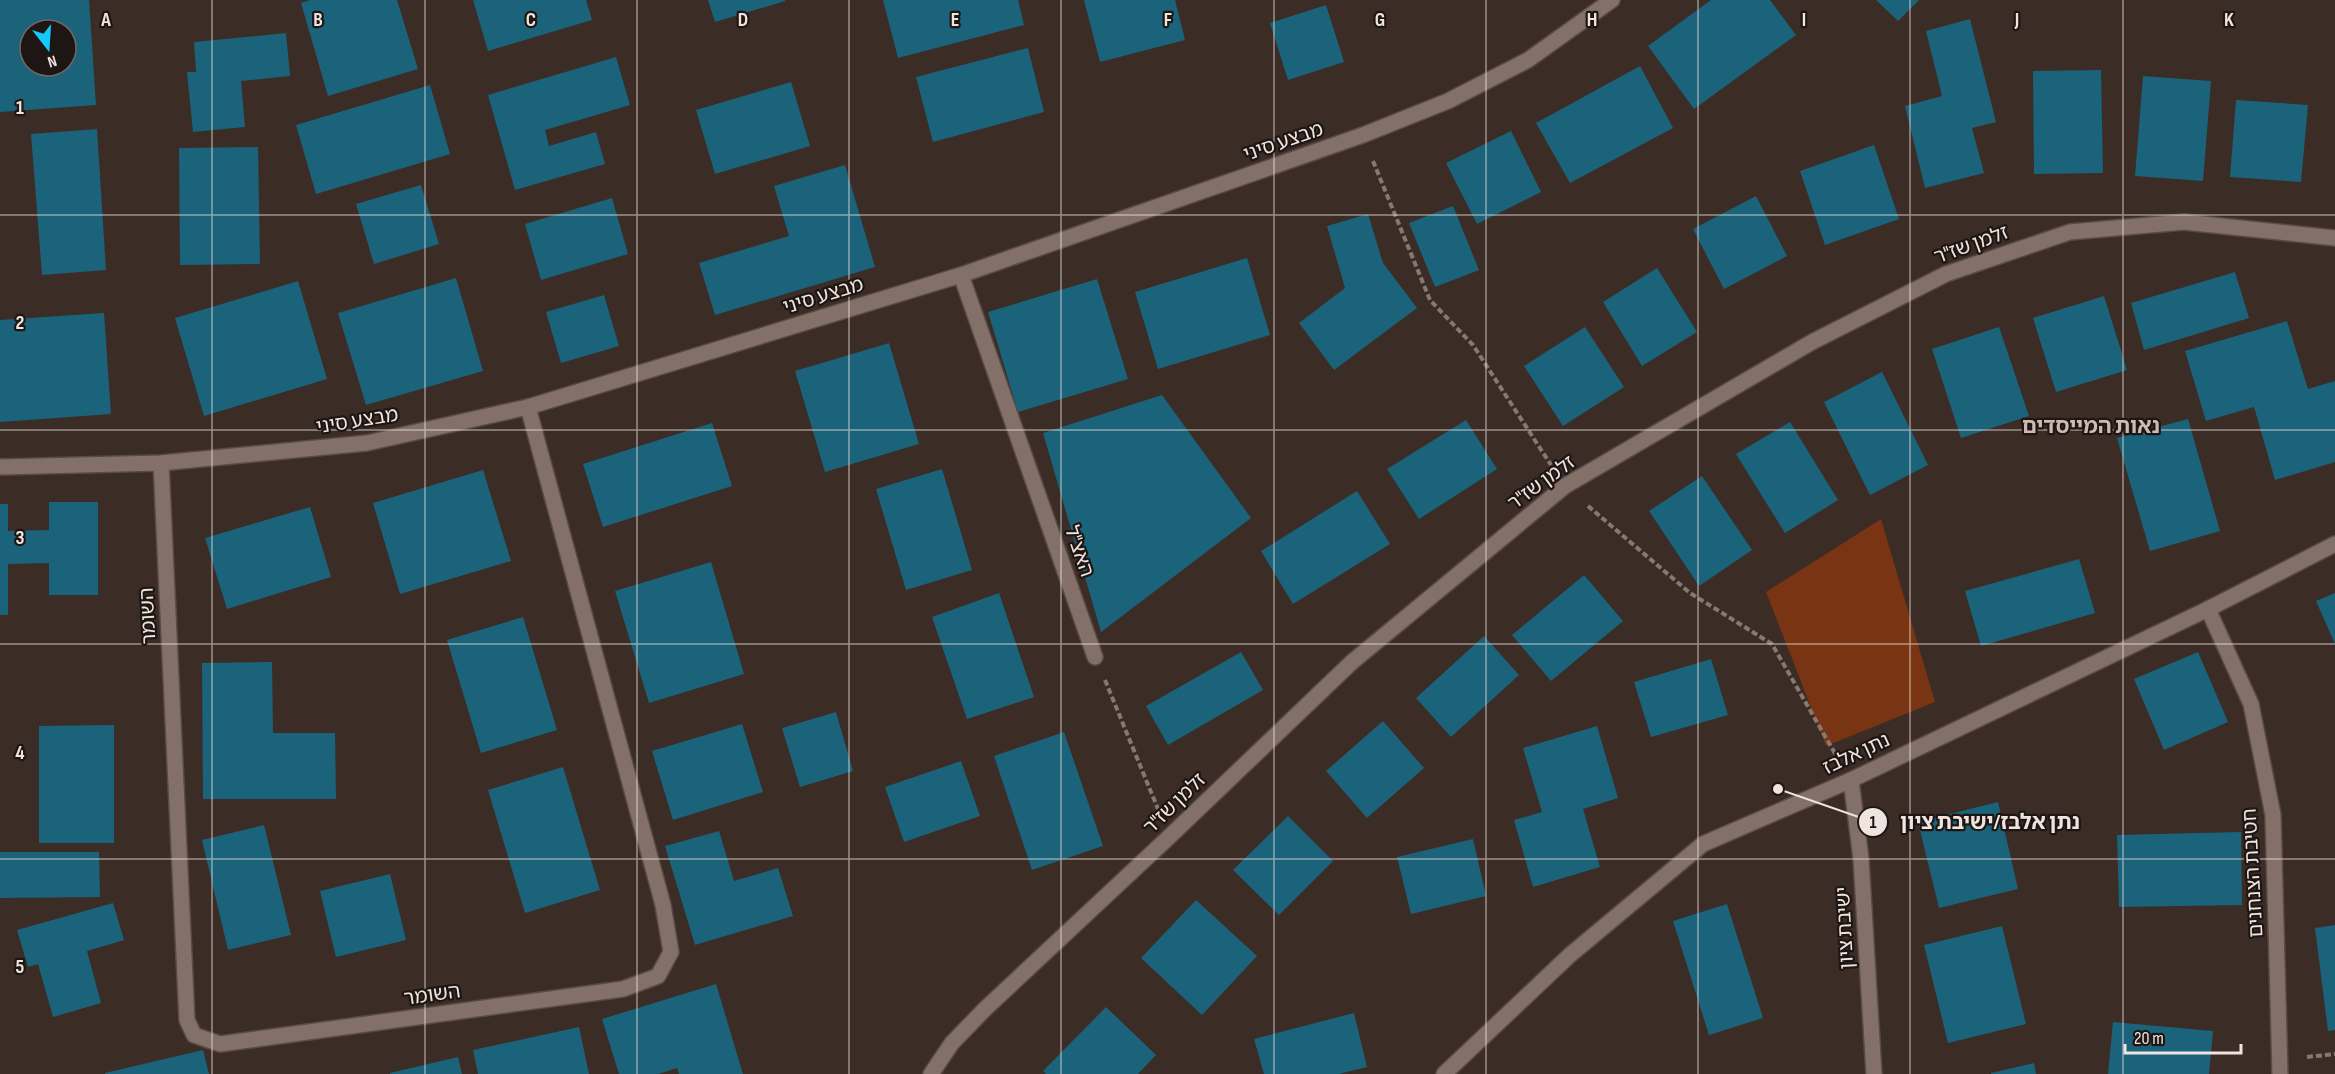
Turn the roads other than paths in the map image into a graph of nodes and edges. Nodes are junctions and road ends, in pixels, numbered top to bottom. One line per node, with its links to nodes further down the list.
1 (1612, 0): 3 (street, מבצע סיני)
2 (2335, 238): 11 (street, זלמן שז"ר)
3 (961, 275): 4 (street, מבצע סיני); 9 (street, האצ"ל)
4 (528, 407): 5 (street, מבצע סיני); 5 (street, השומר)
5 (161, 463): 6 (street, מבצע סיני)
6 (0, 467)
7 (2335, 544): 8 (street, נתן אלבז)
8 (2208, 609): 10 (street, נתן אלבז); 14 (street, חטיבת הצנחנים)
9 (1095, 657)
10 (1851, 780): 12 (street, נתן אלבז); 13 (street, ישיבת ציון)
11 (931, 1074)
12 (1444, 1074)
13 (1874, 1074)
14 (2280, 1074)

